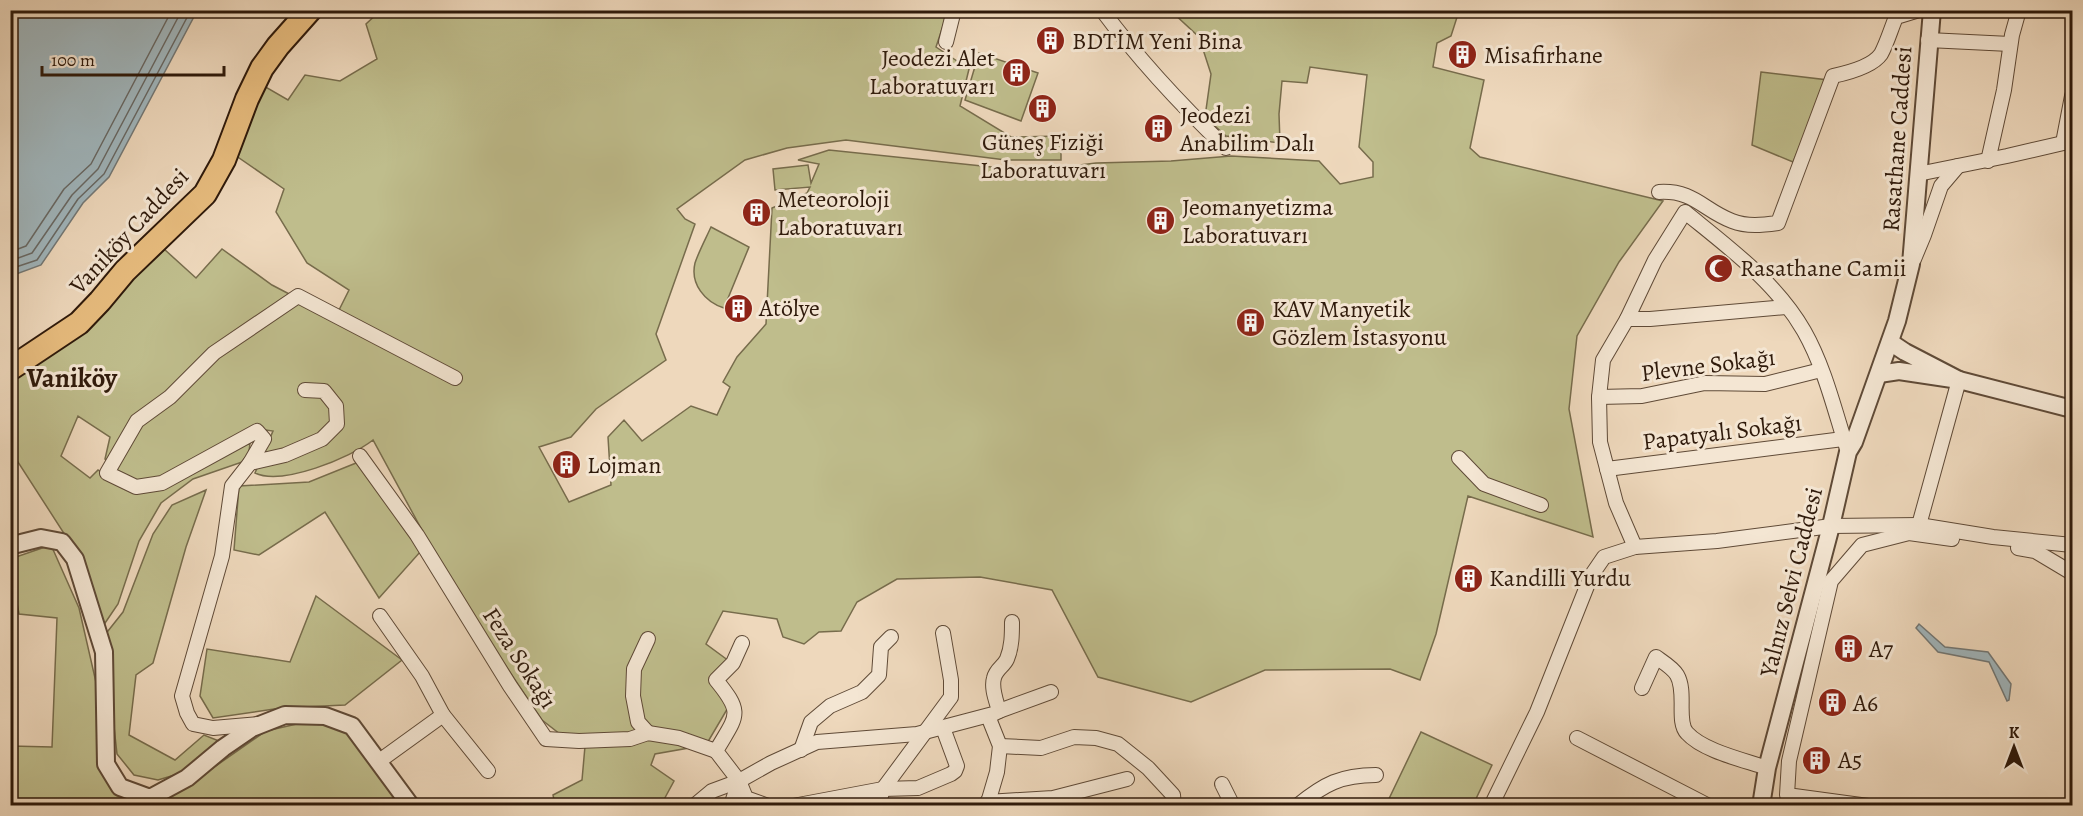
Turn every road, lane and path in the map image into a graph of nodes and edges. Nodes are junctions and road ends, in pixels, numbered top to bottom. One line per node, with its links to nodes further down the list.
1 (954, 10): 8 (street)
2 (1102, 10): 12 (street)
3 (1919, 10): 16 (street)
4 (1932, 10): 7 (street, Rasathane Caddesi)
5 (2019, 10): 9 (street)
6 (300, 13): 21 (main road, Vaniköy Caddesi)
7 (1928, 40): 9 (street); 15 (street, Rasathane Caddesi)
8 (946, 42)
9 (2010, 44): 13 (street)
10 (2073, 96): 11 (street)
11 (2068, 142): 13 (street)
12 (1226, 148)
13 (1988, 160): 14 (street)
14 (1958, 166): 15 (street); 17 (street)
15 (1918, 174): 17 (street, Rasathane Caddesi)
16 (1659, 192)
17 (1911, 264): 20 (street, Rasathane Caddesi)
18 (1786, 307): 19 (street); 19 (street); 22 (street)
19 (1627, 319): 27 (street)
20 (1890, 342): 23 (street, Rasathane Caddesi); 25 (street)
21 (10, 369)
22 (1821, 370): 27 (street, Plevne Sokağı); 29 (street)
23 (1879, 374): 25 (street); 29 (street, Yalnız Selvi Caddesi)
24 (455, 378): 32 (street)
25 (1959, 380): 28 (street); 35 (street)
26 (305, 390): 32 (street)
27 (1599, 397): 33 (street)
28 (2073, 409)
29 (1846, 446): 33 (street, Papatyalı Sokağı); 36 (street, Yalnız Selvi Caddesi)
30 (360, 456): 54 (street, Feza Sokağı)
31 (1459, 458): 34 (street)
32 (250, 463): 51 (street)
33 (1607, 469): 39 (street)
34 (1541, 506)
35 (1920, 525): 36 (street); 38 (street)
36 (1832, 526): 39 (street); 60 (street, Yalnız Selvi Caddesi)
37 (13, 542): 51 (street)
38 (2073, 545)
39 (1635, 547): 79 (street)
40 (2073, 573): 68 (street)
41 (380, 616): 50 (street)
42 (1011, 622): 49 (street)
43 (943, 633): 53 (street)
44 (891, 637): 57 (street)
45 (648, 639): 54 (street)
46 (742, 643): 58 (street)
47 (1642, 688): 60 (street)
48 (1051, 692): 49 (street)
49 (993, 713): 52 (street); 56 (street)
50 (443, 715): 59 (street); 61 (street)
51 (263, 723): 59 (street)
52 (943, 728): 53 (street); 66 (street)
53 (925, 732): 57 (street); 66 (street)
54 (648, 733): 58 (street, Feza Sokağı)
55 (1577, 738): 80 (street)
56 (1000, 746): 69 (street); 76 (street)
57 (801, 750): 64 (street)
58 (716, 751): 64 (street)
59 (378, 762): 70 (street)
60 (1767, 768): 81 (street, Yalnız Selvi Caddesi)
61 (488, 771)
62 (1376, 775): 78 (street)
63 (1127, 779): 67 (street)
64 (739, 781): 71 (street); 72 (street); 73 (street)
65 (1222, 784): 77 (street)
66 (883, 789): 74 (street); 75 (street)
67 (1079, 799): 69 (street)
68 (1786, 800): 82 (street)
69 (987, 804)
70 (411, 806)
71 (694, 806)
72 (731, 806)
73 (768, 806)
74 (793, 806)
75 (878, 806)
76 (1174, 806)
77 (1233, 806)
78 (1297, 806)
79 (1491, 806)
80 (1709, 806)
81 (1761, 806)
82 (1868, 806)

